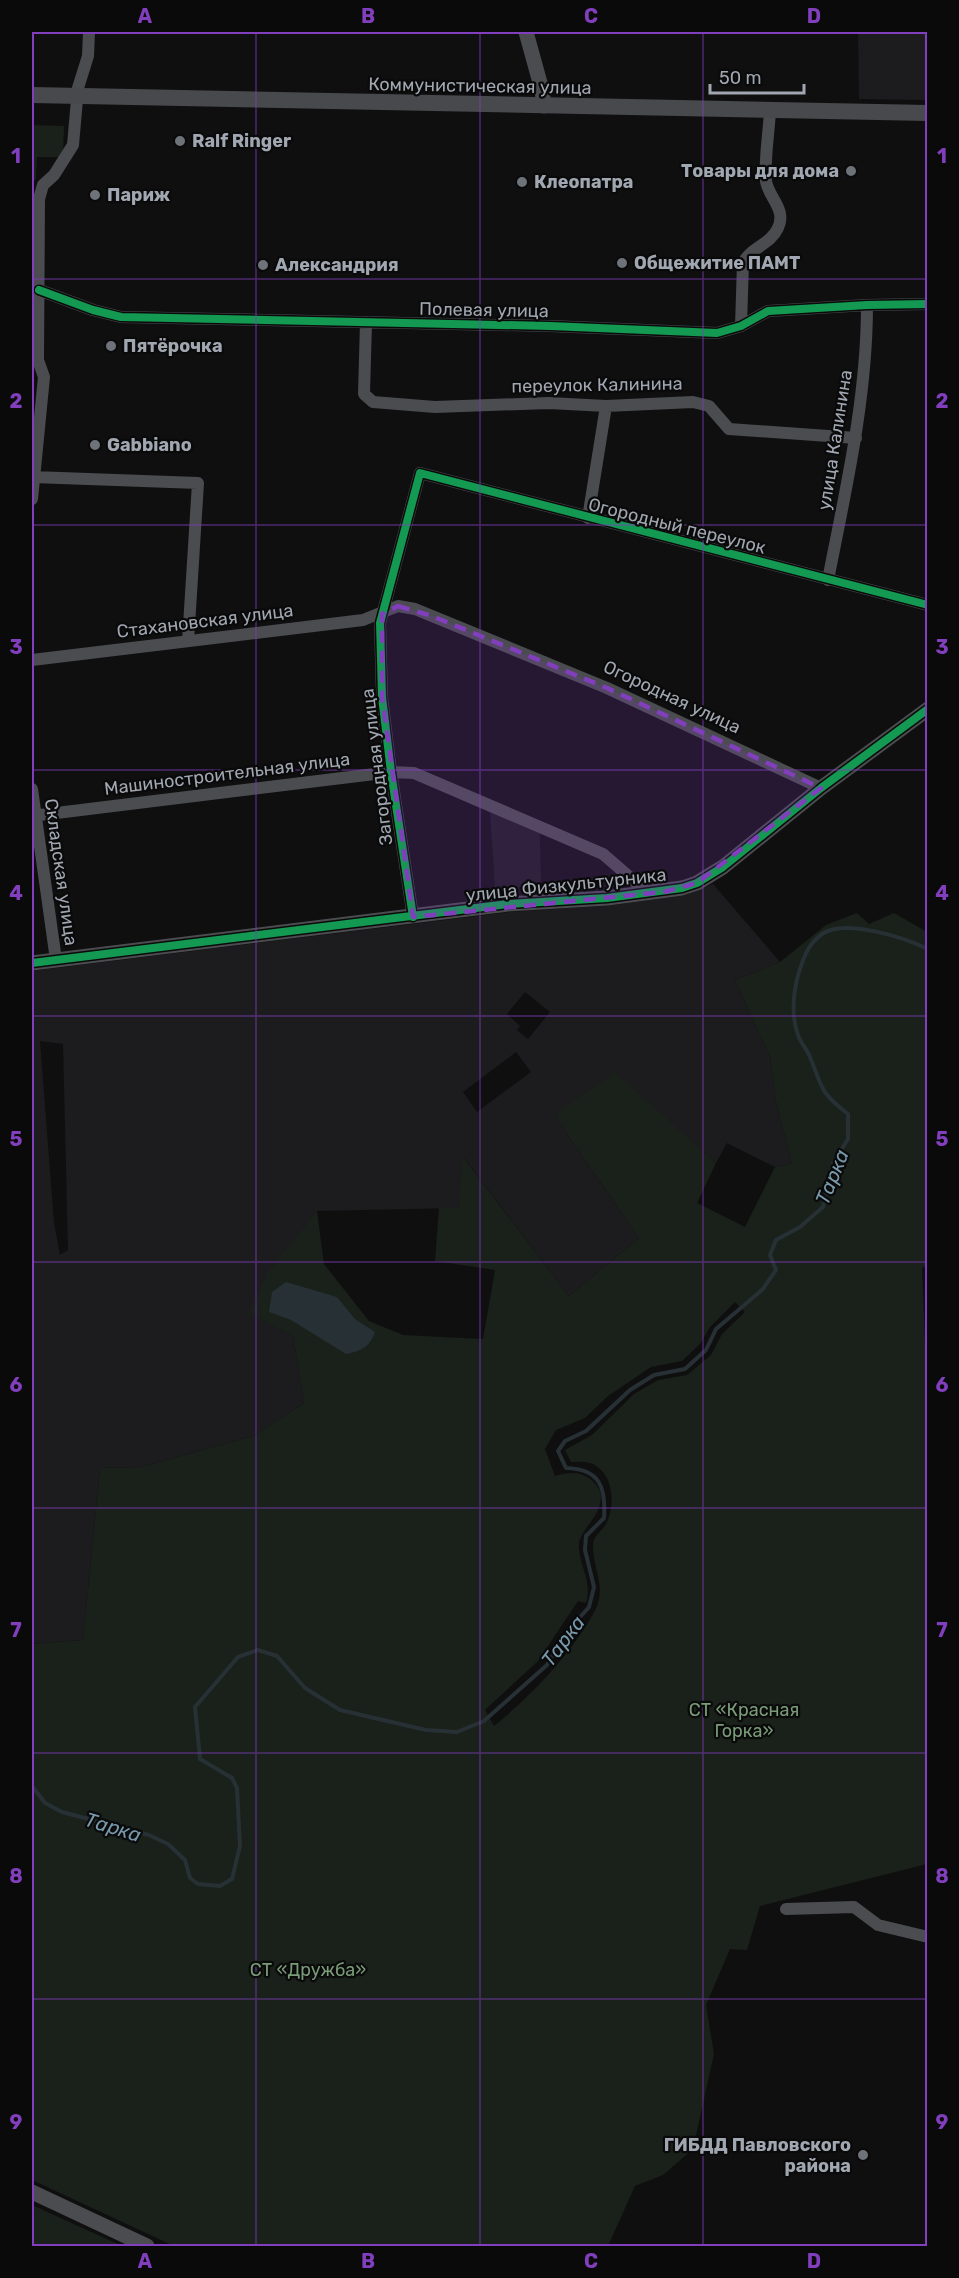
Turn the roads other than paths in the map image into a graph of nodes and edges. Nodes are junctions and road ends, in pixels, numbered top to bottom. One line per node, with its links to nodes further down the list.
1 (89, 32): 4 (street)
2 (526, 32): 5 (street)
3 (32, 95): 4 (main road, Коммунистическая улица)
4 (78, 96): 5 (main road, Коммунистическая улица); 8 (street)
5 (544, 106): 6 (main road, Коммунистическая улица)
6 (770, 111): 7 (main road, Коммунистическая улица); 12 (street)
7 (927, 113)
8 (39, 290): 11 (street, Полевая улица); 15 (street)
9 (867, 304): 10 (street, Полевая улица); 12 (street, Полевая улица); 14 (street, улица Калинина)
10 (927, 304)
11 (366, 322): 12 (street, Полевая улица); 13 (street, переулок Калинина)
12 (741, 326)
13 (606, 406): 14 (street, переулок Калинина); 18 (street)
14 (856, 438): 19 (street, улица Калинина)
15 (33, 471): 17 (street); 22 (street)
16 (420, 473): 18 (street, Огородный переулок); 21 (street, Загородная улица)
17 (32, 499)
18 (588, 518): 19 (street, Огородный переулок)
19 (828, 580): 20 (street, Огородный переулок)
20 (927, 605)
21 (382, 614): 22 (street, Стахановская улица); 25 (street, Загородная улица); 26 (street, Огородная улица)
22 (188, 641): 23 (street, Стахановская улица)
23 (32, 660)
24 (927, 709): 26 (street)
25 (391, 772): 28 (street, Машиностроительная улица); 29 (street, Машиностроительная улица); 30 (street, Загородная улица)
26 (821, 788): 29 (street, улица Физкультурника)
27 (32, 789): 28 (street, Складская улица)
28 (33, 816): 31 (street, Складская улица)
29 (648, 893): 30 (street, улица Физкультурника)
30 (413, 917): 31 (street, улица Физкультурника)
31 (56, 960): 32 (street, улица Физкультурника)
32 (32, 963)
33 (786, 1909): 34 (street)
34 (927, 1937)
35 (32, 2192): 36 (street)
36 (147, 2247)

